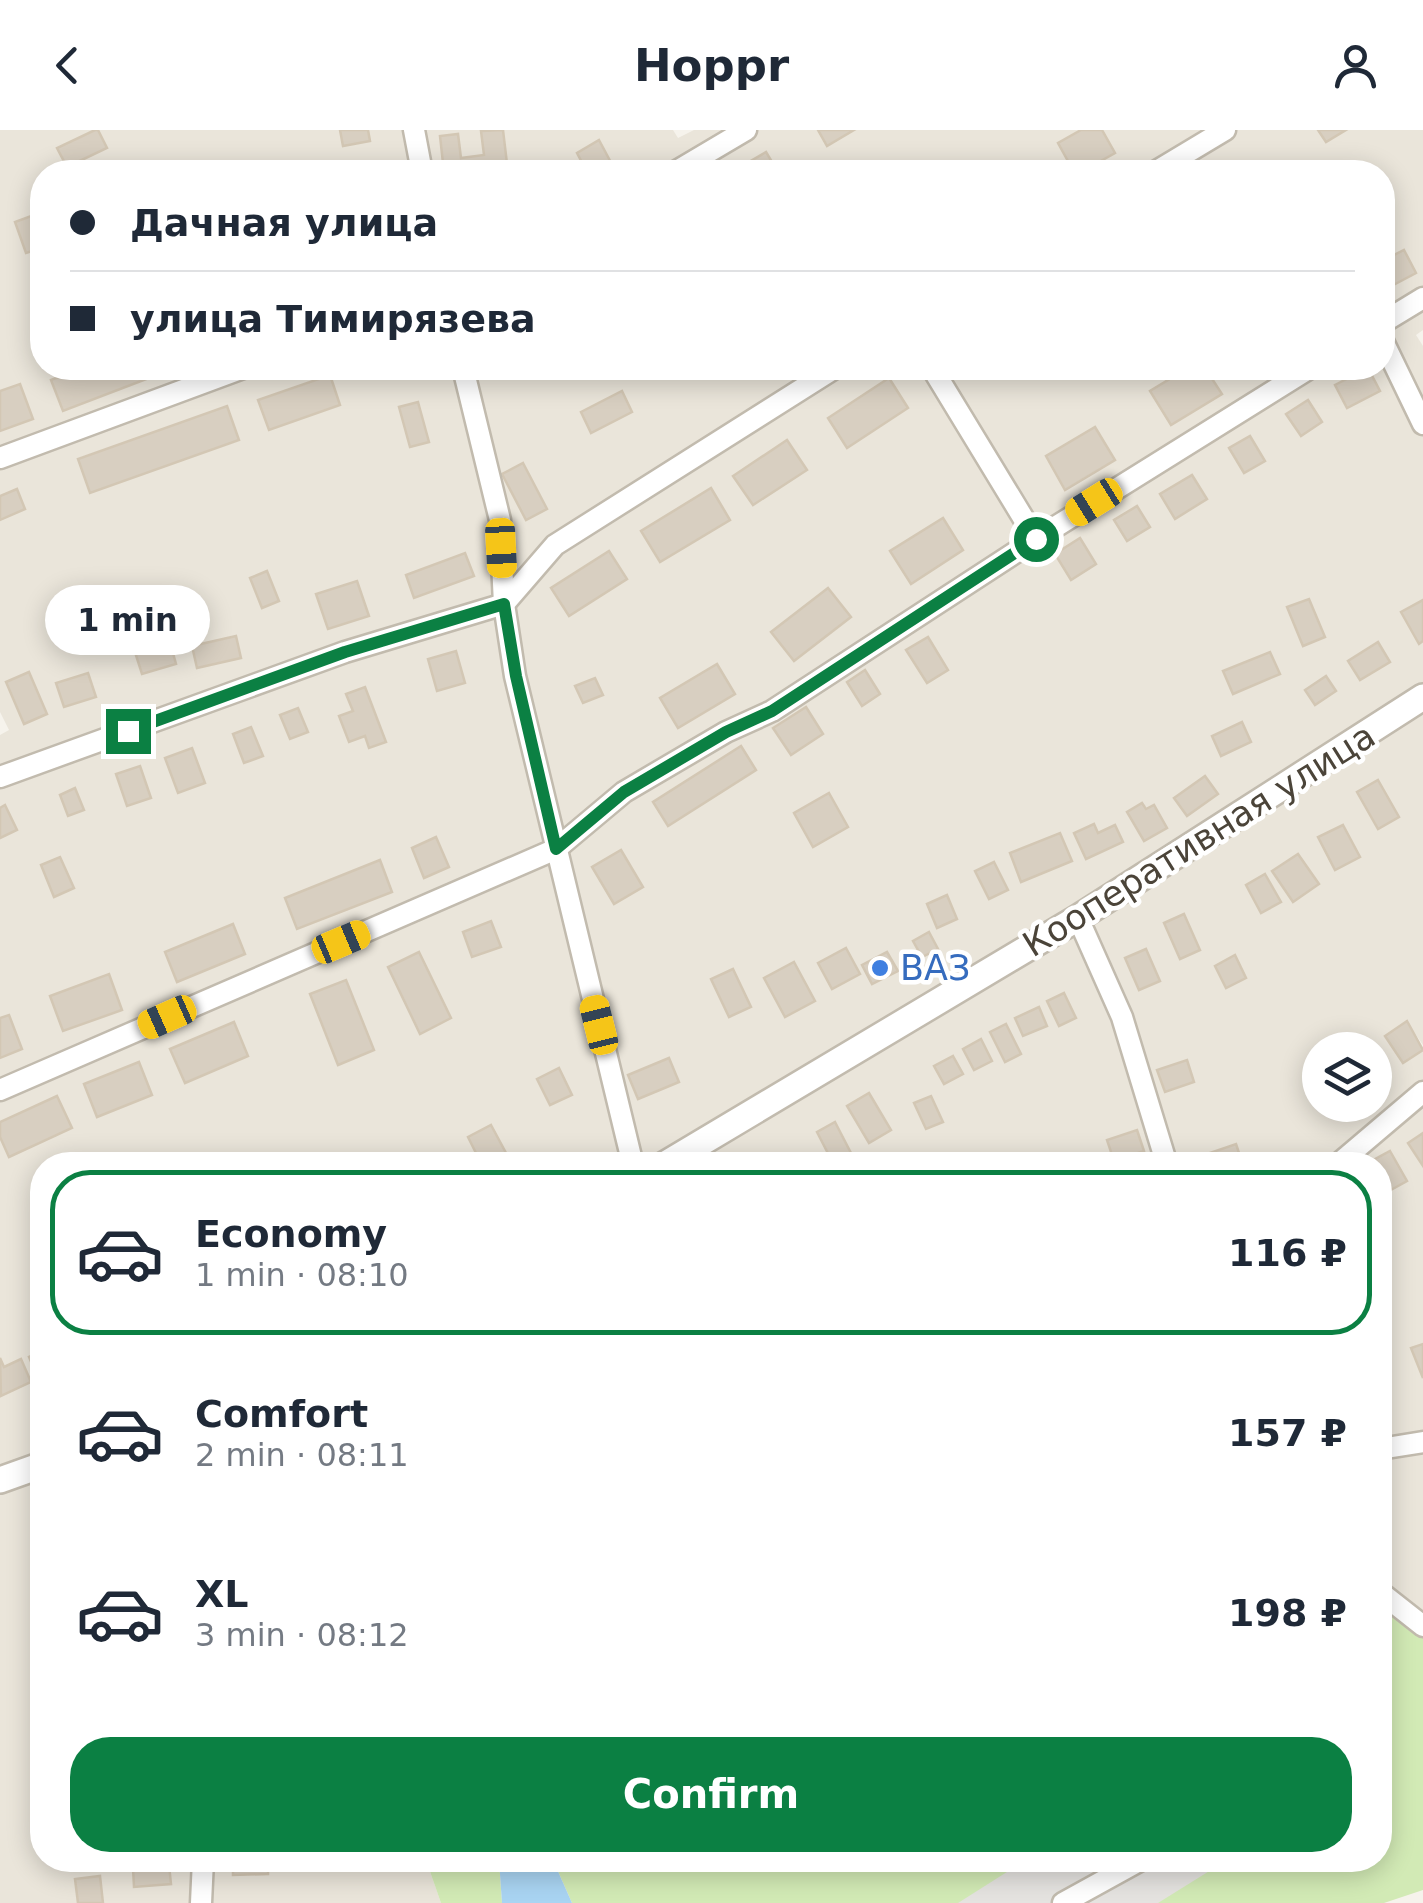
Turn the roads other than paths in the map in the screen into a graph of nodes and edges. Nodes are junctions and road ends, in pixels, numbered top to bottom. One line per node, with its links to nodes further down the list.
1 (414, 130): 4 (street)
2 (746, 130): 5 (street)
3 (1226, 130): 6 (street)
4 (420, 160)
5 (695, 160)
6 (1175, 160)
7 (1423, 298): 8 (street)
8 (1395, 315)
9 (1395, 365): 15 (street)
10 (210, 380): 16 (street)
11 (465, 380): 18 (street)
12 (816, 380): 18 (street)
13 (939, 380): 17 (street)
14 (1291, 380): 17 (street)
15 (1423, 424)
16 (0, 458)
17 (1036, 539): 21 (street)
18 (504, 604): 20 (street); 21 (street)
19 (1423, 697): 22 (street, Кооперативная улица)
20 (0, 777)
21 (556, 849): 23 (street); 25 (street)
22 (1078, 918): 26 (street, Кооперативная улица); 27 (street)
23 (0, 1090)
24 (1423, 1092): 28 (street)
25 (630, 1152)
26 (686, 1152)
27 (1162, 1152)
28 (1352, 1152)
29 (1423, 1442): 30 (street)
30 (1392, 1447)
31 (30, 1469): 32 (street)
32 (0, 1480)
33 (1392, 1601): 34 (street)
34 (1423, 1626)
35 (202, 1872): 37 (street)
36 (1119, 1872): 38 (street)
37 (201, 1903)
38 (1063, 1903)

